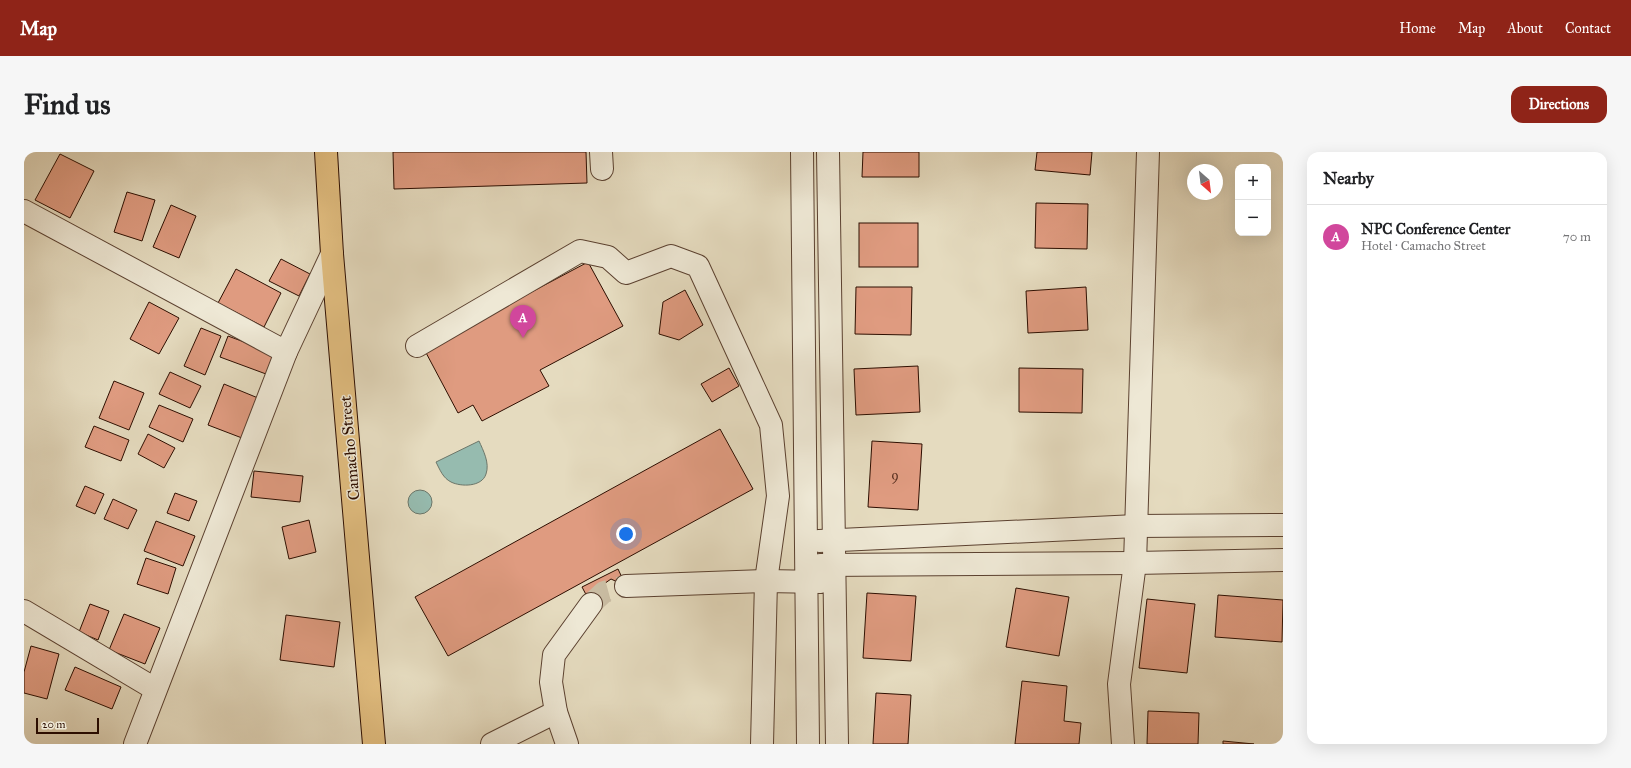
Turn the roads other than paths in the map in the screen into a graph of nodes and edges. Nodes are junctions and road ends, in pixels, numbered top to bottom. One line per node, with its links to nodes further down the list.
1 (326, 152): 6 (main road, Camacho Street)
2 (802, 152): 12 (street)
3 (828, 152): 11 (street)
4 (1148, 152): 9 (street)
5 (24, 211): 8 (street)
6 (332, 254): 8 (street); 24 (main road, Camacho Street)
7 (417, 346): 17 (street)
8 (286, 352): 21 (street)
9 (1136, 526): 10 (street); 11 (street); 14 (street)
10 (1283, 526)
11 (834, 540): 12 (street); 16 (street)
12 (806, 541): 15 (street)
13 (1283, 560): 14 (street)
14 (1135, 563): 16 (street); 30 (street)
15 (807, 573): 16 (street); 17 (street); 28 (street)
16 (834, 573): 29 (street)
17 (766, 581): 18 (street); 27 (street)
18 (626, 586)
19 (591, 604): 22 (street)
20 (24, 611): 21 (street)
21 (156, 689): 23 (street)
22 (556, 712): 25 (street); 26 (street)
23 (135, 744)
24 (374, 744)
25 (492, 744)
26 (567, 744)
27 (762, 744)
28 (808, 744)
29 (837, 744)
30 (1122, 744)

